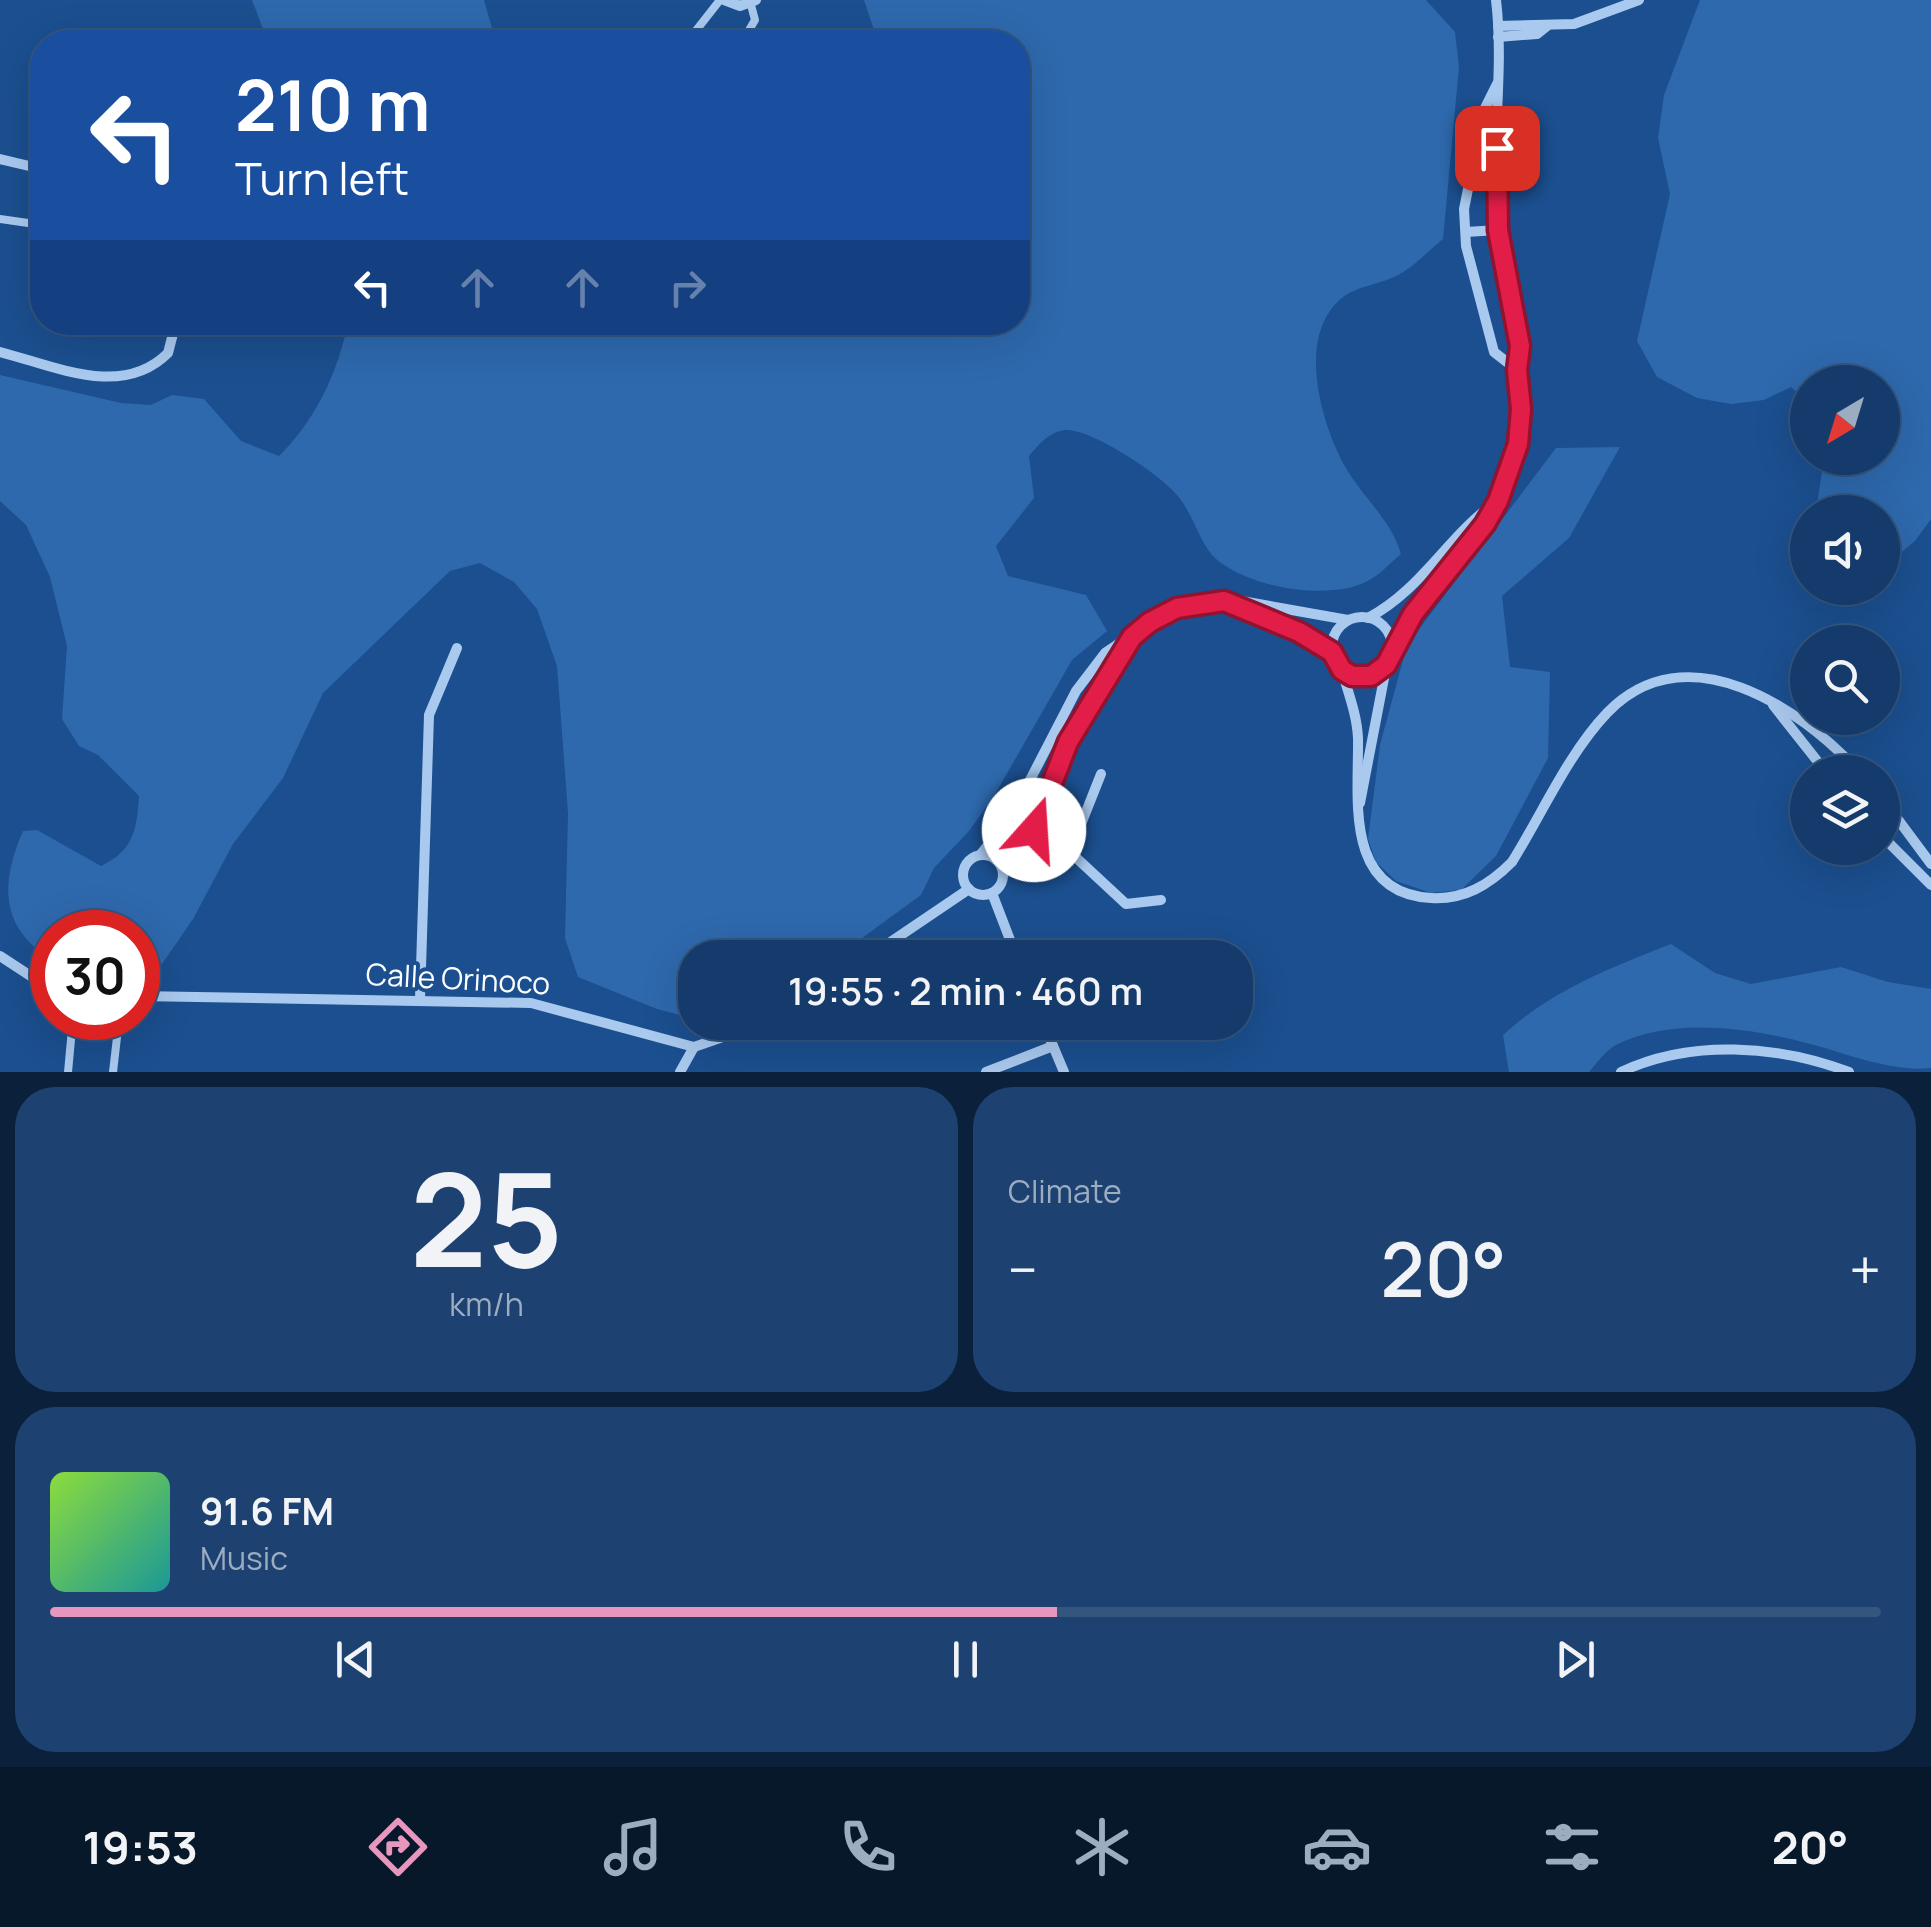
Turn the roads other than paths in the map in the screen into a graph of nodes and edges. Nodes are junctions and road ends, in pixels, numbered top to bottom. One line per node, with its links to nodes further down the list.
1 (722, 0): 4 (street); 5 (lane)
2 (1496, 0): 7 (street)
3 (1639, 0): 7 (street)
4 (754, 2): 6 (lane)
5 (697, 30)
6 (749, 30)
7 (1498, 32): 8 (street)
8 (1498, 83): 13 (street); 14 (street)
9 (0, 159): 10 (street)
10 (30, 165)
11 (0, 219): 12 (lane)
12 (30, 223)
13 (1498, 230): 14 (street); 17 (street)
14 (1466, 232): 17 (street)
15 (173, 335): 16 (street)
16 (0, 352)
17 (1517, 370): 18 (street)
18 (1498, 501): 20 (street); 23 (street)
19 (1224, 601): 21 (street); 22 (street); 25 (street)
20 (1368, 618): 21 (street); 23 (street)
21 (1348, 620): 25 (street)
22 (1132, 637): 28 (street); 29 (street)
23 (1392, 647): 26 (street)
24 (457, 648): 52 (street)
25 (1332, 652): 27 (street)
26 (1386, 665): 27 (street); 34 (street)
27 (1342, 670): 34 (street)
28 (1076, 691): 29 (street); 35 (street)
29 (1094, 704): 37 (street)
30 (1772, 704): 31 (street); 32 (street); 34 (street)
31 (1811, 755)
32 (1841, 755)
33 (1100, 774): 38 (street)
34 (1358, 808)
35 (1012, 815): 37 (street); 39 (street)
36 (1900, 822): 41 (street)
37 (1034, 830): 38 (street); 42 (street)
38 (1070, 852): 46 (street)
39 (980, 854): 42 (street); 44 (street)
40 (1900, 854): 43 (street)
41 (1931, 864)
42 (1003, 875): 45 (street)
43 (1931, 886)
44 (969, 889): 45 (street); 47 (street)
45 (992, 893): 48 (street)
46 (1160, 900)
47 (894, 940)
48 (1010, 940)
49 (0, 956): 50 (street)
50 (30, 976)
51 (160, 996): 52 (street, Calle Orinoco)
52 (420, 998): 58 (street, Calle Orinoco)
53 (72, 1040): 59 (lane)
54 (117, 1040): 60 (lane)
55 (714, 1040): 58 (street)
56 (1051, 1040): 57 (street)
57 (1053, 1046): 62 (street); 63 (street)
58 (694, 1047): 61 (street)
59 (68, 1072)
60 (112, 1072)
61 (680, 1072)
62 (986, 1072)
63 (1064, 1072)
64 (1621, 1072): 65 (street)
65 (1849, 1072)

